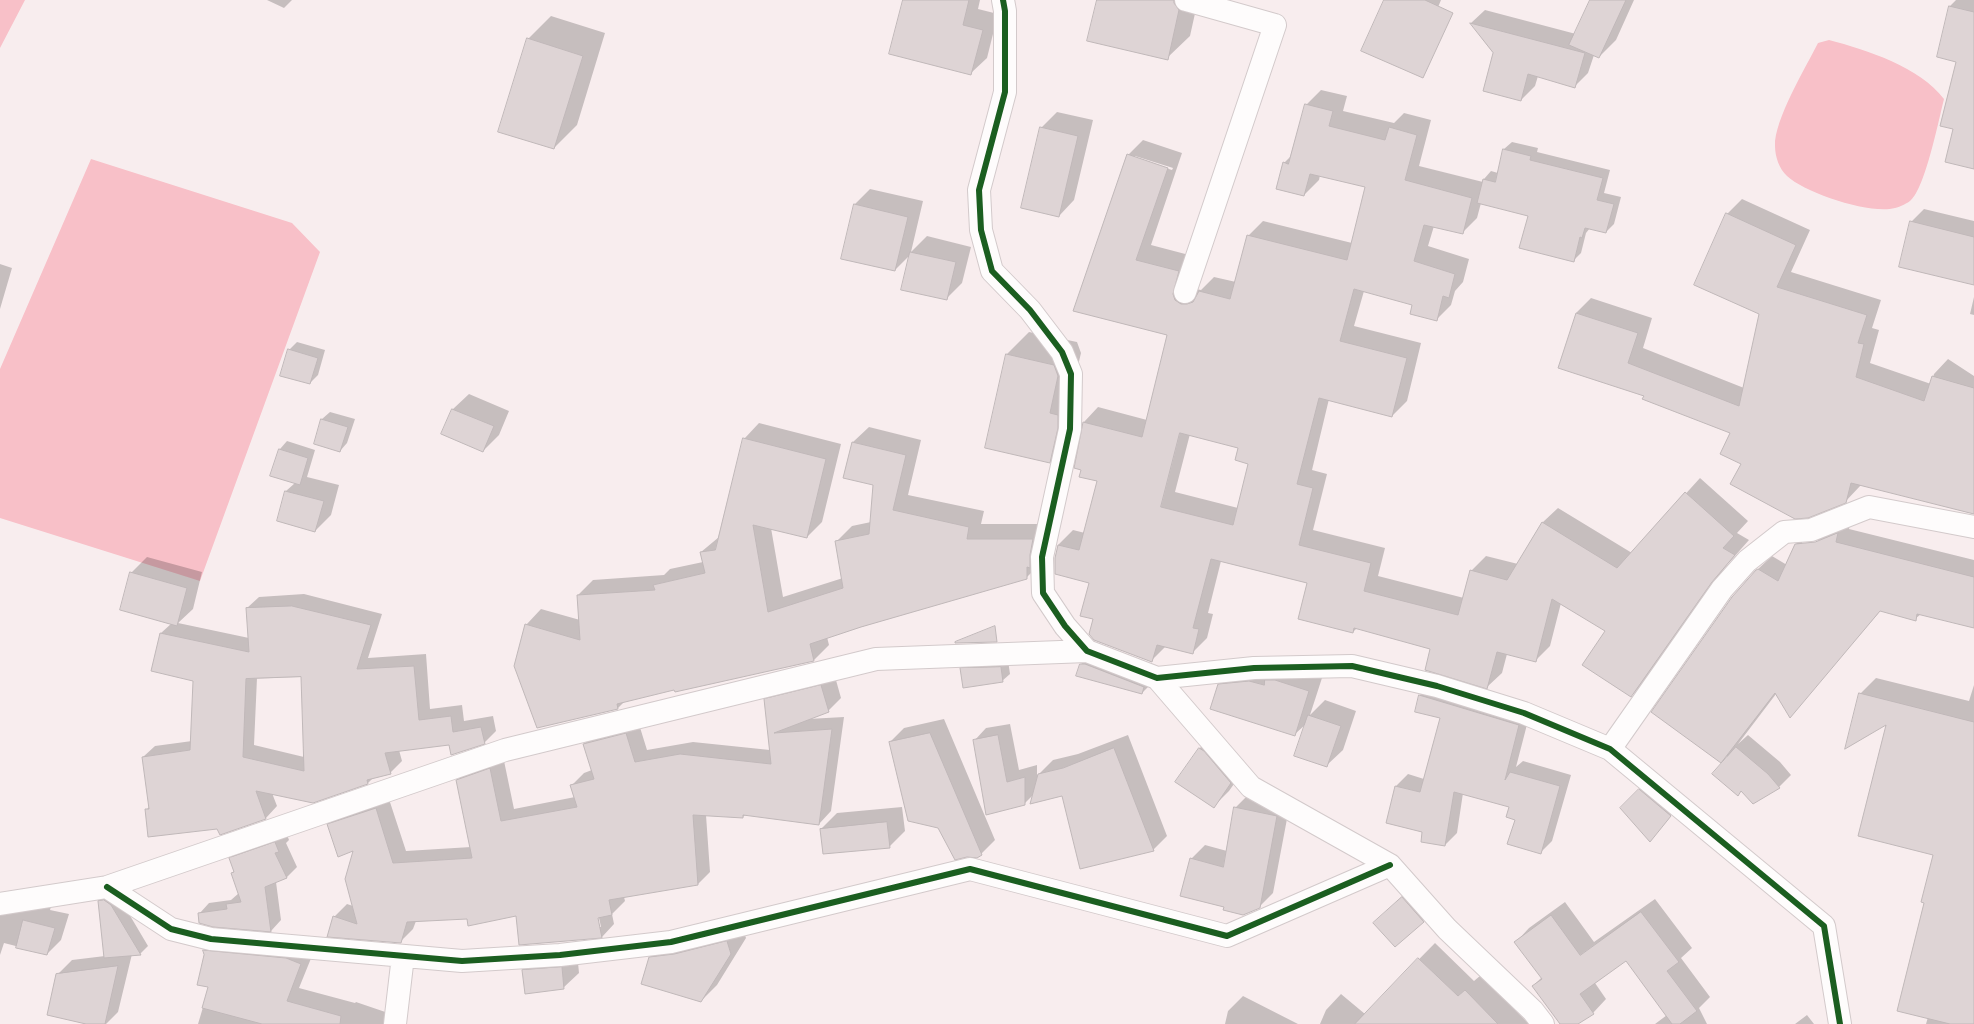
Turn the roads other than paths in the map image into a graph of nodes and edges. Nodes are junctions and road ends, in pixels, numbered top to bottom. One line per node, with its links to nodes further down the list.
1 (1003, 0): 5 (street)
2 (1186, 0): 3 (street)
3 (1185, 292)
4 (1974, 527): 7 (street)
5 (1087, 651): 6 (street); 9 (street)
6 (1157, 678): 7 (street); 8 (street)
7 (1610, 749): 14 (street)
8 (1390, 865): 11 (street); 12 (street)
9 (107, 887): 10 (street); 11 (street)
10 (0, 904)
11 (403, 956): 13 (street)
12 (1533, 1020)
13 (395, 1024)
14 (1840, 1024)

